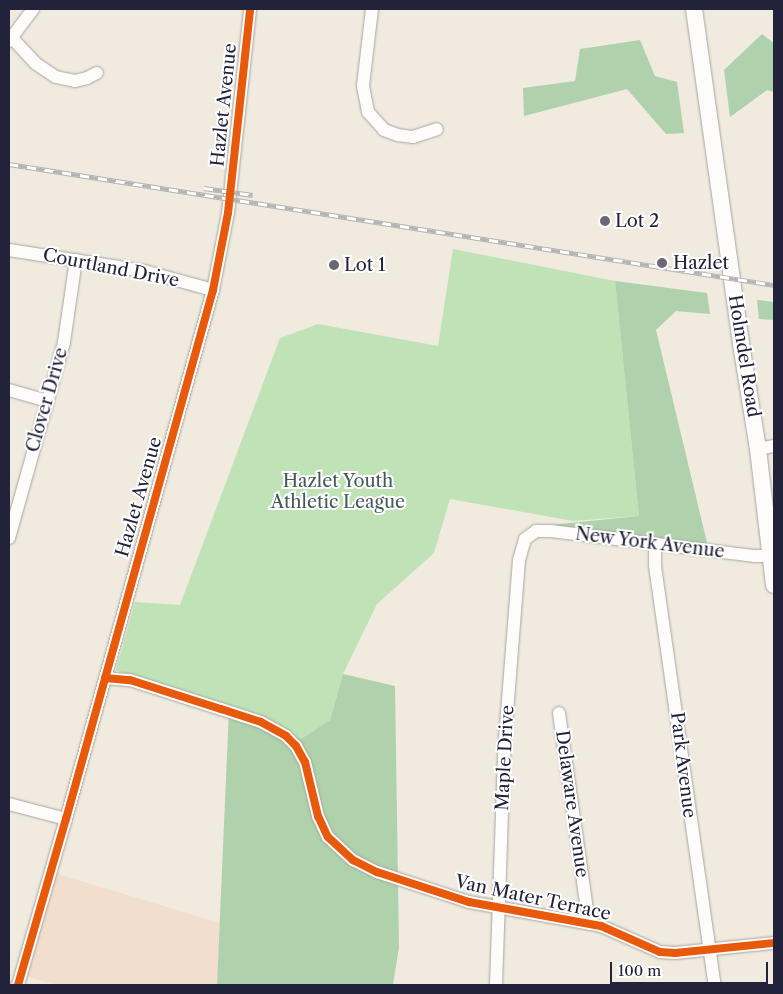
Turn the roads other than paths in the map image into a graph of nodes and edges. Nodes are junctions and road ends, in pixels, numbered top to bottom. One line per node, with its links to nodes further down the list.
1 (33, 9): 5 (street)
2 (250, 9): 10 (street, Hazlet Avenue)
3 (372, 9): 7 (street)
4 (694, 9): 13 (main road, Holmdel Road)
5 (10, 39): 6 (street)
6 (97, 73)
7 (437, 129)
8 (9, 250): 9 (street, Courtland Drive)
9 (76, 260): 10 (street, Courtland Drive); 12 (street, Clover Drive)
10 (213, 290): 20 (street, Hazlet Avenue)
11 (9, 390): 12 (street)
12 (47, 400): 14 (street, Clover Drive)
13 (766, 447): 18 (main road, Holmdel Road)
14 (11, 525): 16 (street, Clover Drive)
15 (530, 534): 17 (street, New York Avenue); 24 (street, Maple Drive)
16 (9, 538)
17 (656, 544): 18 (street, New York Avenue); 27 (street, Park Avenue)
18 (770, 556): 19 (main road, Holmdel Road)
19 (774, 585)
20 (105, 678): 23 (street, Hazlet Avenue); 24 (street, Van Mater Terrace)
21 (559, 713): 25 (street, Delaware Avenue)
22 (9, 804): 23 (street)
23 (66, 819): 28 (street, Hazlet Avenue)
24 (498, 908): 25 (street, Van Mater Terrace); 29 (street, Maple Drive)
25 (589, 924): 27 (street, Van Mater Terrace)
26 (774, 943): 27 (street, Van Mater Terrace)
27 (710, 950): 30 (street, Park Avenue)
28 (18, 985)
29 (496, 985)
30 (715, 985)

